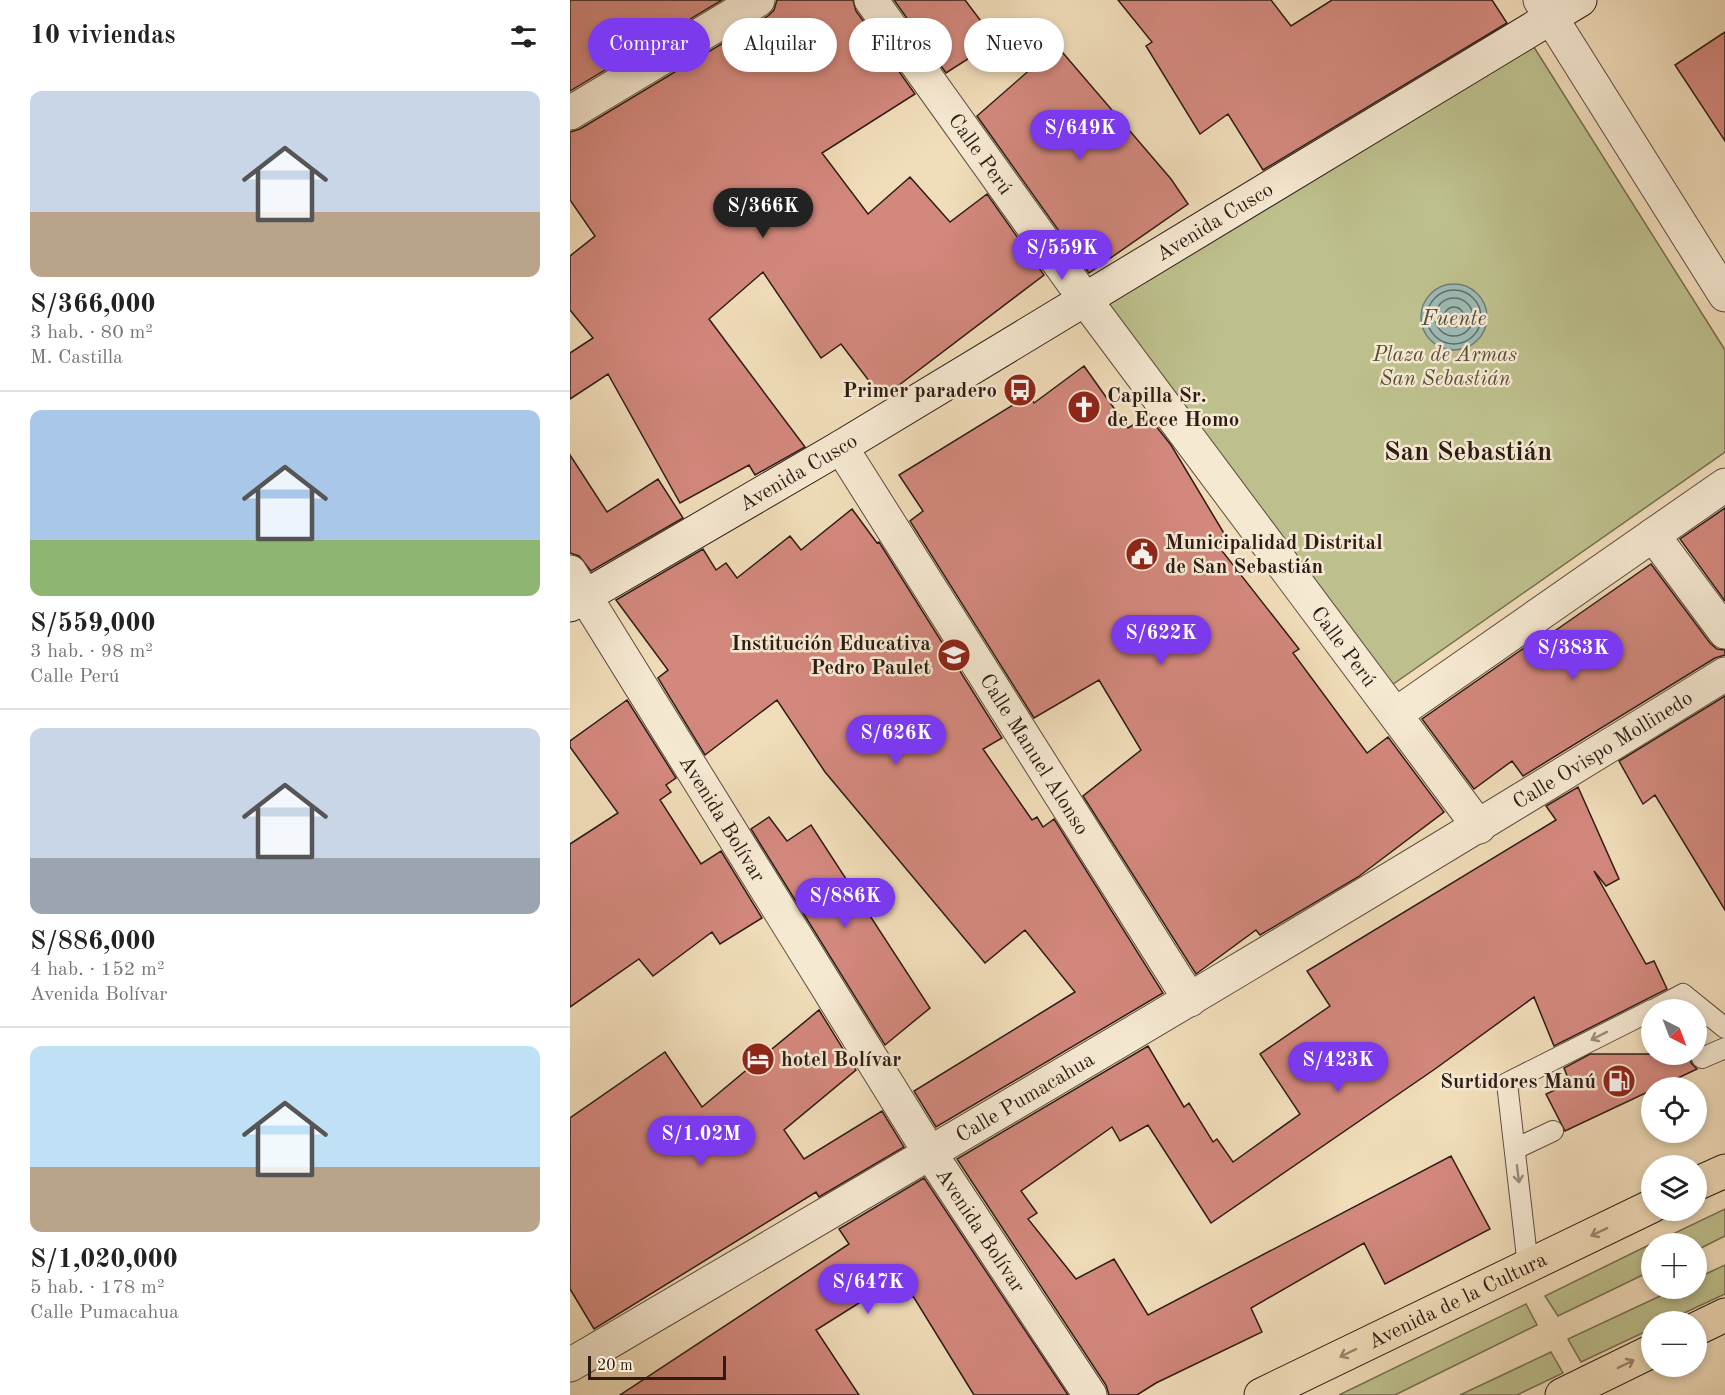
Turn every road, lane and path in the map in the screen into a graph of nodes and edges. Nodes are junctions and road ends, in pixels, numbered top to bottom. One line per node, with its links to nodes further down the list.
1 (759, 0): 5 (street)
2 (871, 0): 7 (street, Calle Perú)
3 (1580, 0): 4 (street, Avenida Cusco)
4 (1546, 8): 6 (street); 7 (street, Avenida Cusco)
5 (570, 113)
6 (1725, 295)
7 (1084, 298): 8 (street, Avenida Cusco); 14 (street, Calle Perú)
8 (841, 447): 11 (street, Avenida Cusco); 18 (street, Calle Manuel Alonso)
9 (1725, 485): 10 (street)
10 (1653, 535): 12 (street); 14 (street)
11 (575, 591): 26 (street, Avenida Bolívar)
12 (1725, 632)
13 (1725, 674): 15 (street, Calle Ovispo Mollinedo)
14 (1396, 714): 15 (street, Calle Perú)
15 (1479, 827): 18 (street, Calle Pumacahua)
16 (1673, 999): 17 (lane)
17 (1689, 999)
18 (1190, 1000): 26 (street, Calle Pumacahua)
19 (1707, 1013): 21 (lane)
20 (1641, 1016): 25 (lane, one-way to 25)
21 (1725, 1028)
22 (1725, 1048): 23 (lane)
23 (1707, 1056)
24 (1553, 1131): 25 (lane)
25 (1515, 1149): 30 (lane, one-way to 30)
26 (930, 1153): 34 (street, Calle Pumacahua); 35 (street, Avenida Bolívar)
27 (1725, 1171): 28 (highway)
28 (1707, 1179)
29 (1641, 1211): 30 (highway, Avenida de la Cultura, one-way to 30)
30 (1528, 1266): 36 (highway, Avenida de la Cultura, one-way to 36)
31 (1725, 1315): 32 (highway)
32 (1707, 1324)
33 (1641, 1356): 37 (highway, one-way to 33)
34 (570, 1365)
35 (1090, 1395)
36 (1261, 1395)
37 (1562, 1395)

